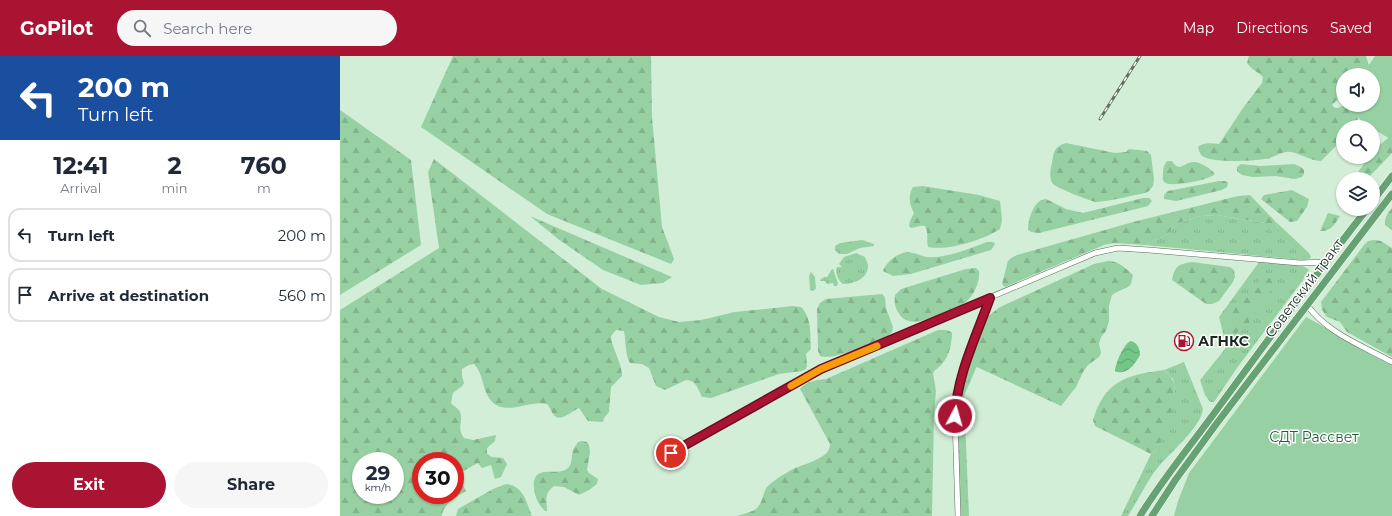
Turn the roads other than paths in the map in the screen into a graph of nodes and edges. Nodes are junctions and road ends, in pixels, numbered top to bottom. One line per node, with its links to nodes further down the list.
1 (1392, 176): 2 (highway)
2 (1380, 192)
3 (1392, 194): 7 (highway, Советский тракт)
4 (1362, 216): 5 (highway, Советский тракт)
5 (1326, 262): 6 (street); 11 (highway, Советский тракт)
6 (990, 298): 9 (street); 10 (street)
7 (1308, 305): 8 (street); 12 (highway, Советский тракт)
8 (1392, 362)
9 (663, 458)
10 (958, 516)
11 (1140, 516)
12 (1152, 516)

